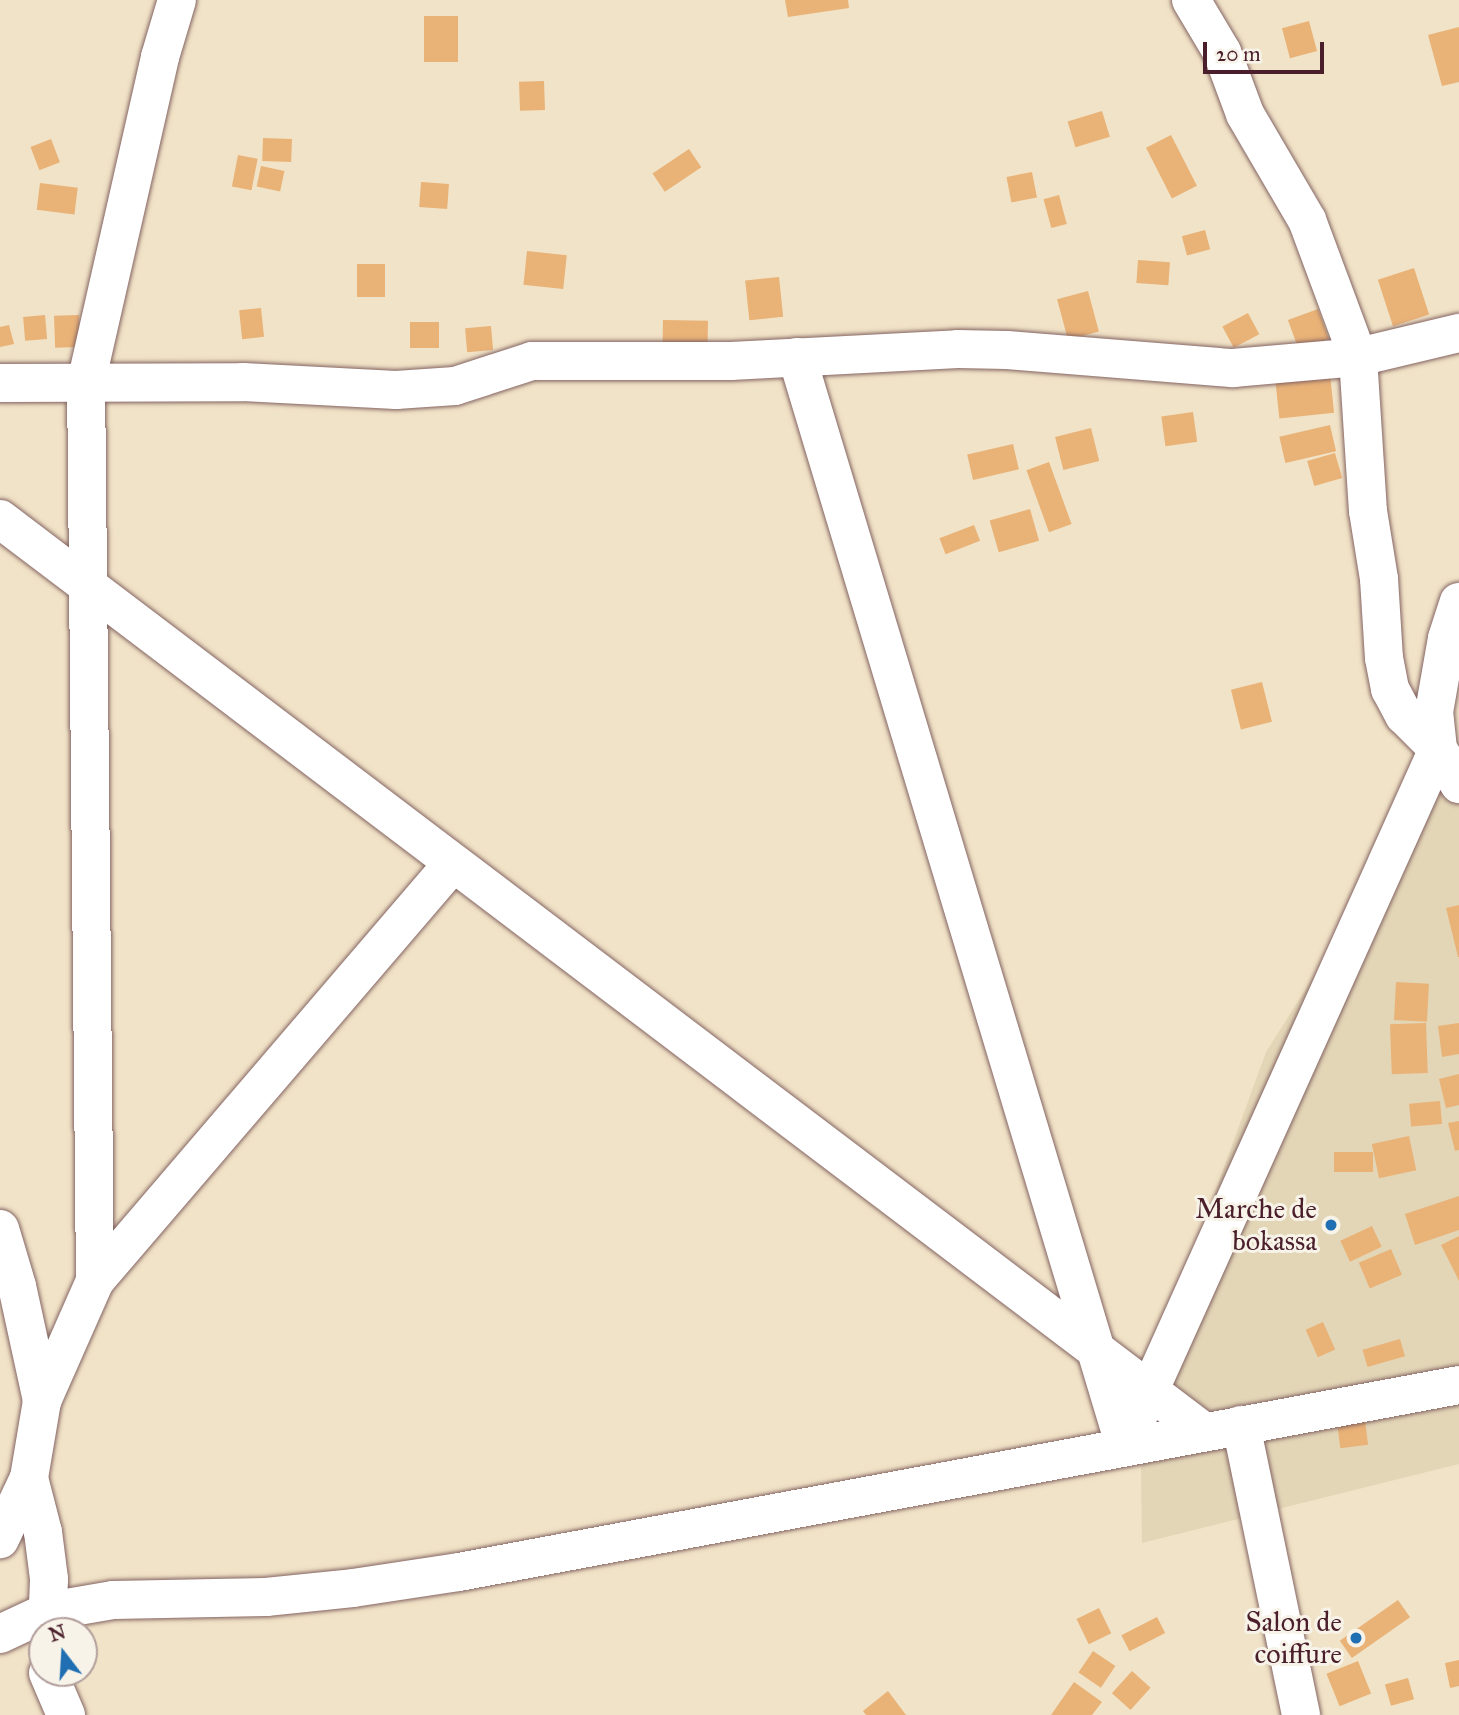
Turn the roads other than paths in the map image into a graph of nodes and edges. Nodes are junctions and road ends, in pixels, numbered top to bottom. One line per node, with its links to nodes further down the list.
1 (177, 0): 7 (street)
2 (1191, 0): 4 (street)
3 (1459, 333): 4 (street)
4 (1358, 357): 5 (street); 11 (street)
5 (797, 358): 7 (street); 16 (street)
6 (0, 383): 7 (street)
7 (86, 383): 9 (street)
8 (0, 519): 9 (street)
9 (88, 586): 13 (street); 15 (street)
10 (1459, 602): 11 (street)
11 (1438, 749): 12 (street); 18 (street)
12 (1459, 784)
13 (453, 863): 15 (street); 16 (street)
14 (0, 1229): 19 (street)
15 (95, 1281): 19 (street)
16 (1096, 1350): 18 (street); 22 (street)
17 (1459, 1385): 20 (street)
18 (1150, 1391): 21 (street); 22 (street)
19 (42, 1401): 23 (street)
20 (1241, 1425): 21 (street); 33 (street)
21 (1204, 1432): 22 (street)
22 (1125, 1447): 26 (street)
23 (29, 1478): 24 (street); 25 (street)
24 (0, 1539)
25 (48, 1617)
26 (60, 1617)
27 (28, 1626): 28 (street)
28 (0, 1634)
29 (45, 1687): 31 (street)
30 (53, 1687): 32 (street)
31 (43, 1715)
32 (66, 1715)
33 (1301, 1715)

